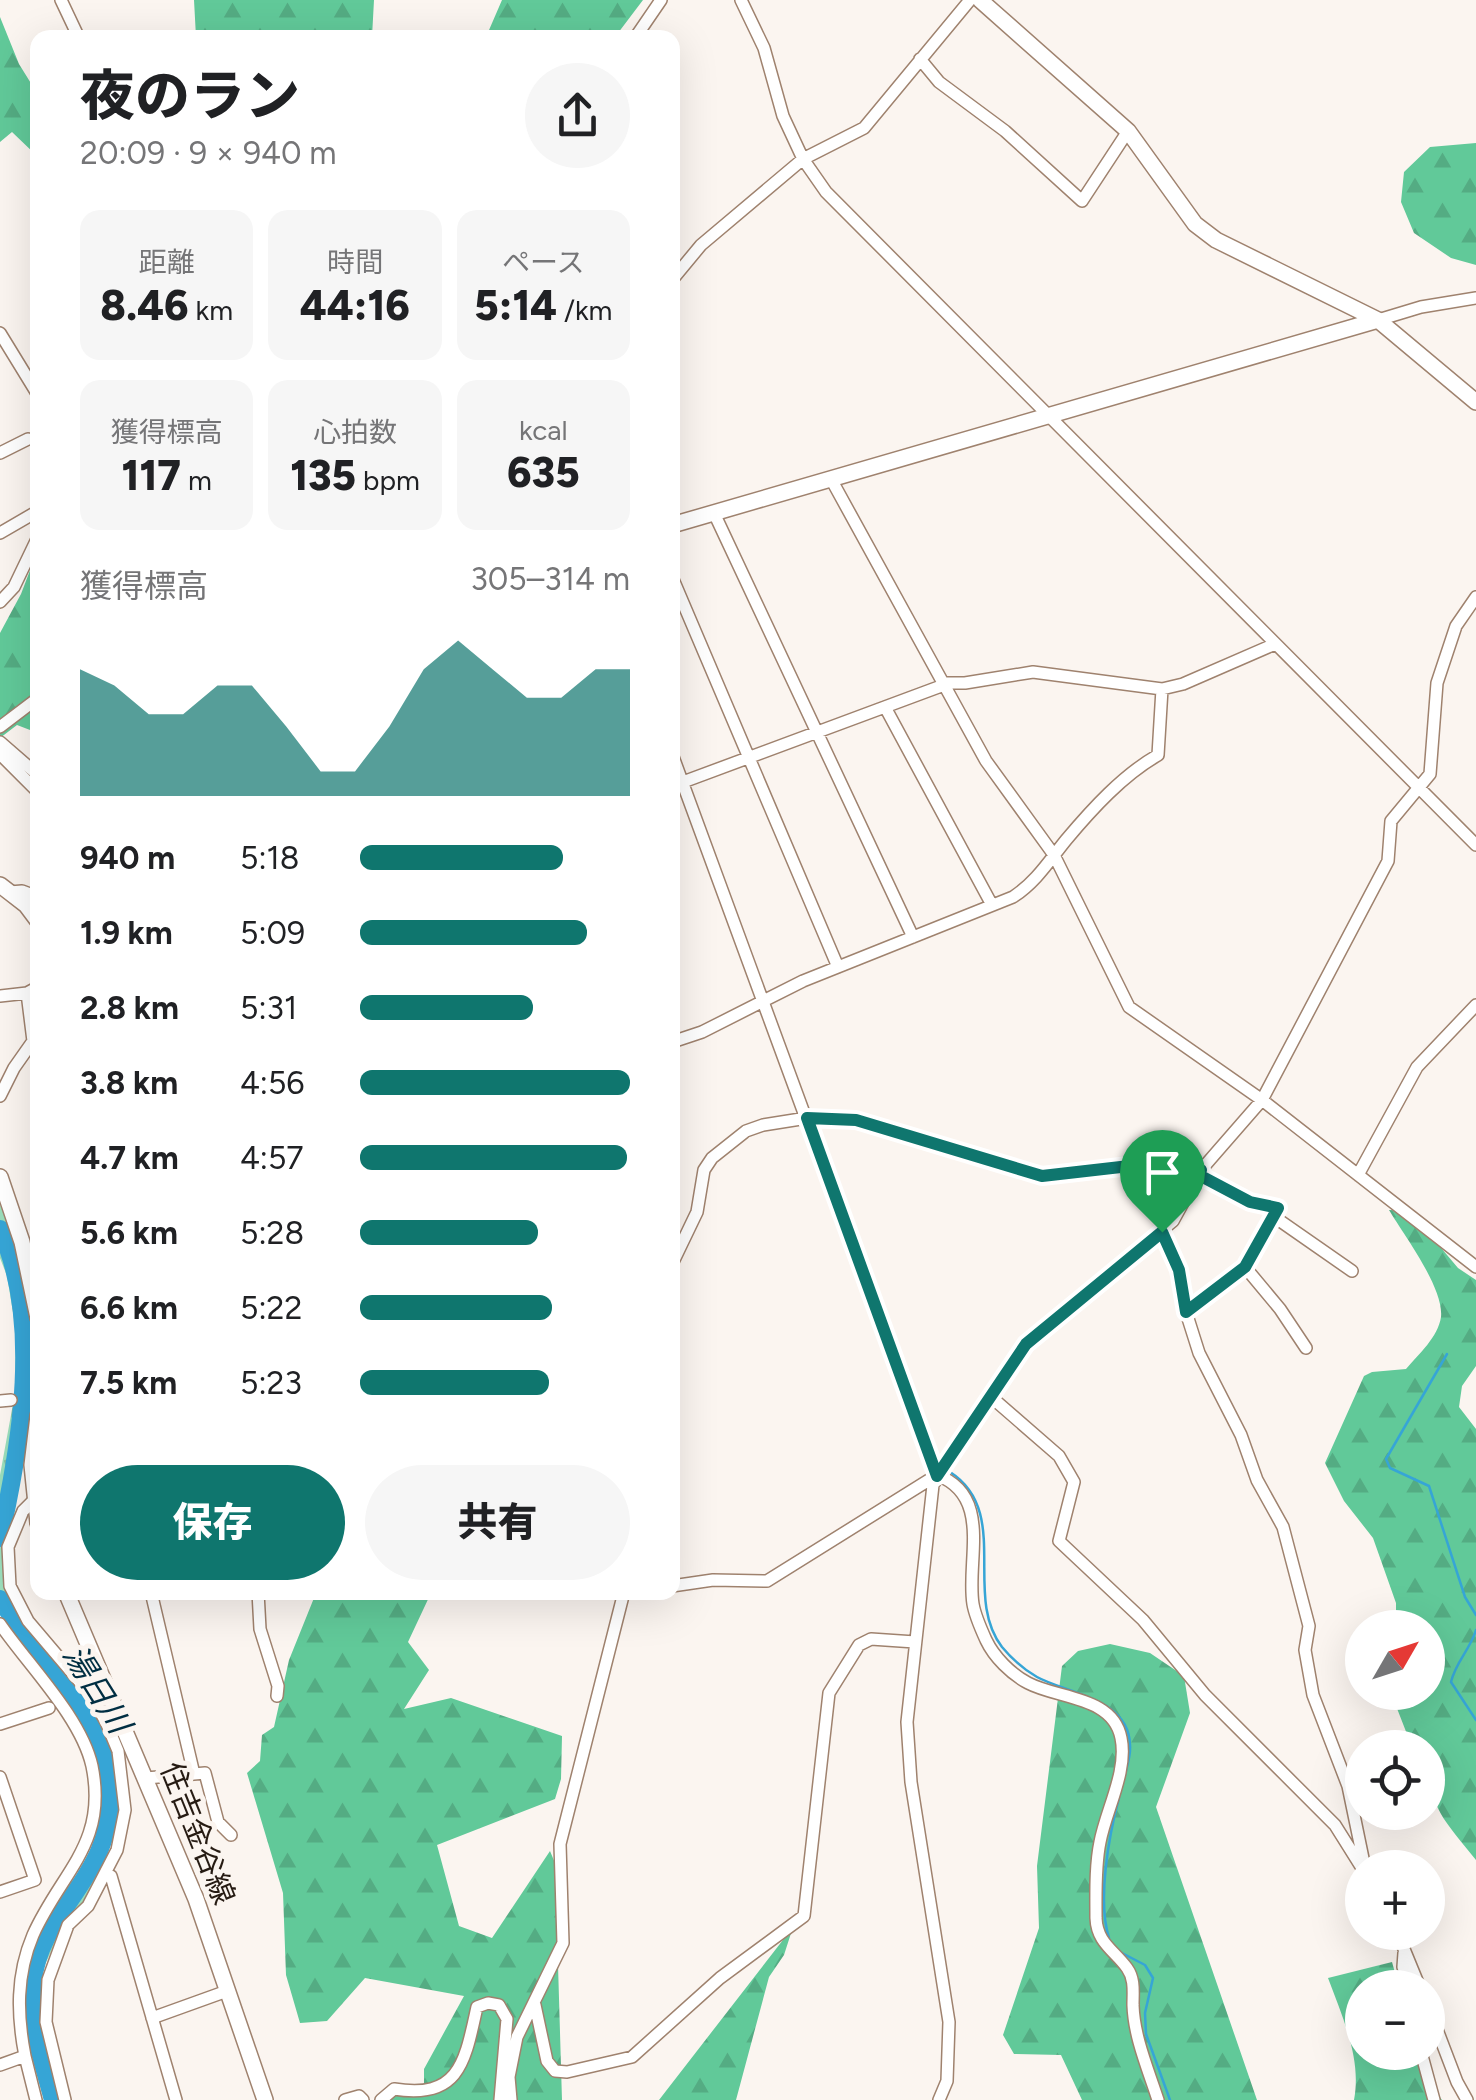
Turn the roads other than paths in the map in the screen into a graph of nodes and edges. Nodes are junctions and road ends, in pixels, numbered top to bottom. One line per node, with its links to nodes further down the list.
1 (61, 0): 6 (street)
2 (661, 0): 7 (street)
3 (740, 0): 10 (street)
4 (970, 0): 8 (street)
5 (980, 0): 9 (street)
6 (75, 30)
7 (641, 30)
8 (920, 59): 9 (street); 10 (street)
9 (1128, 131): 13 (street)
10 (803, 158): 11 (street); 17 (street)
11 (680, 270)
12 (1476, 298): 13 (street)
13 (1378, 320): 16 (street); 17 (street)
14 (0, 333): 15 (street)
15 (30, 383)
16 (1476, 402)
17 (1048, 415): 20 (street); 29 (street)
18 (28, 439): 19 (street)
19 (1, 451)
20 (831, 479): 21 (street); 30 (street)
21 (714, 513): 23 (street); 35 (street)
22 (30, 515): 24 (street)
23 (680, 523)
24 (0, 532)
25 (30, 554): 28 (street)
26 (680, 597): 38 (street)
27 (1476, 597): 43 (street)
28 (0, 602)
29 (1276, 644): 31 (street); 43 (street)
30 (943, 684): 31 (street); 33 (street); 45 (street)
31 (1162, 690): 45 (street)
32 (30, 704): 34 (street)
33 (885, 707): 35 (street); 48 (street)
34 (0, 727)
35 (817, 732): 38 (street); 50 (street)
36 (0, 742): 39 (street)
37 (0, 754): 42 (street)
38 (749, 757): 41 (street); 51 (street)
39 (30, 768)
40 (680, 774): 41 (street)
41 (683, 782): 54 (street)
42 (30, 784)
43 (1417, 786): 44 (street); 59 (street)
44 (1476, 845)
45 (1054, 855): 48 (street); 59 (street)
46 (5, 889): 47 (street); 49 (street)
47 (30, 894)
48 (992, 905): 50 (street)
49 (30, 910)
50 (913, 937): 51 (street)
51 (838, 967): 54 (street)
52 (30, 990): 53 (street)
53 (0, 996)
54 (764, 1001): 56 (street); 60 (street)
55 (1476, 1005): 62 (street)
56 (680, 1038)
57 (30, 1049): 58 (street)
58 (0, 1096)
59 (1262, 1100): 61 (street); 62 (street)
60 (807, 1118): 61 (street); 66 (street); 74 (street)
61 (1200, 1172): 64 (street); 65 (street)
62 (1358, 1175): 69 (street)
63 (1, 1184): 67 (street)
64 (1273, 1216): 68 (street); 70 (street)
65 (1162, 1232): 71 (street); 73 (street)
66 (680, 1247)
67 (30, 1267)
68 (1245, 1267): 71 (street); 72 (street)
69 (1476, 1267)
70 (1352, 1271)
71 (1186, 1312): 91 (street)
72 (1306, 1348)
73 (990, 1396): 74 (street); 90 (street)
74 (937, 1476): 76 (street); 82 (street); 111 (street)
75 (30, 1504): 102 (street)
76 (680, 1585)
77 (69, 1600): 88 (street, 住吉金谷線)
78 (152, 1600): 86 (street)
79 (258, 1600): 83 (street)
80 (622, 1600): 95 (street)
81 (0, 1624): 98 (street)
82 (915, 1642): 95 (street); 110 (street)
83 (277, 1696)
84 (49, 1708): 85 (street)
85 (0, 1724)
86 (194, 1774): 88 (street); 89 (street)
87 (0, 1777): 93 (street)
88 (146, 1778): 94 (street, 住吉金谷線)
89 (231, 1835)
90 (1352, 1850)
91 (1360, 1850)
92 (111, 1876): 96 (street)
93 (0, 1892)
94 (227, 1991): 96 (street); 104 (street, 住吉金谷線)
95 (534, 2005): 109 (street)
96 (152, 2018): 103 (street)
97 (1445, 2051): 113 (street)
98 (25, 2056): 99 (street); 101 (street)
99 (0, 2064)
100 (1426, 2070): 112 (street)
101 (36, 2100)
102 (65, 2100)
103 (176, 2100)
104 (266, 2100)
105 (345, 2100): 106 (street)
106 (363, 2100)
107 (382, 2100): 108 (street)
108 (500, 2100)
109 (511, 2100)
110 (939, 2100)
111 (1158, 2100)
112 (1434, 2100)
113 (1467, 2100)

